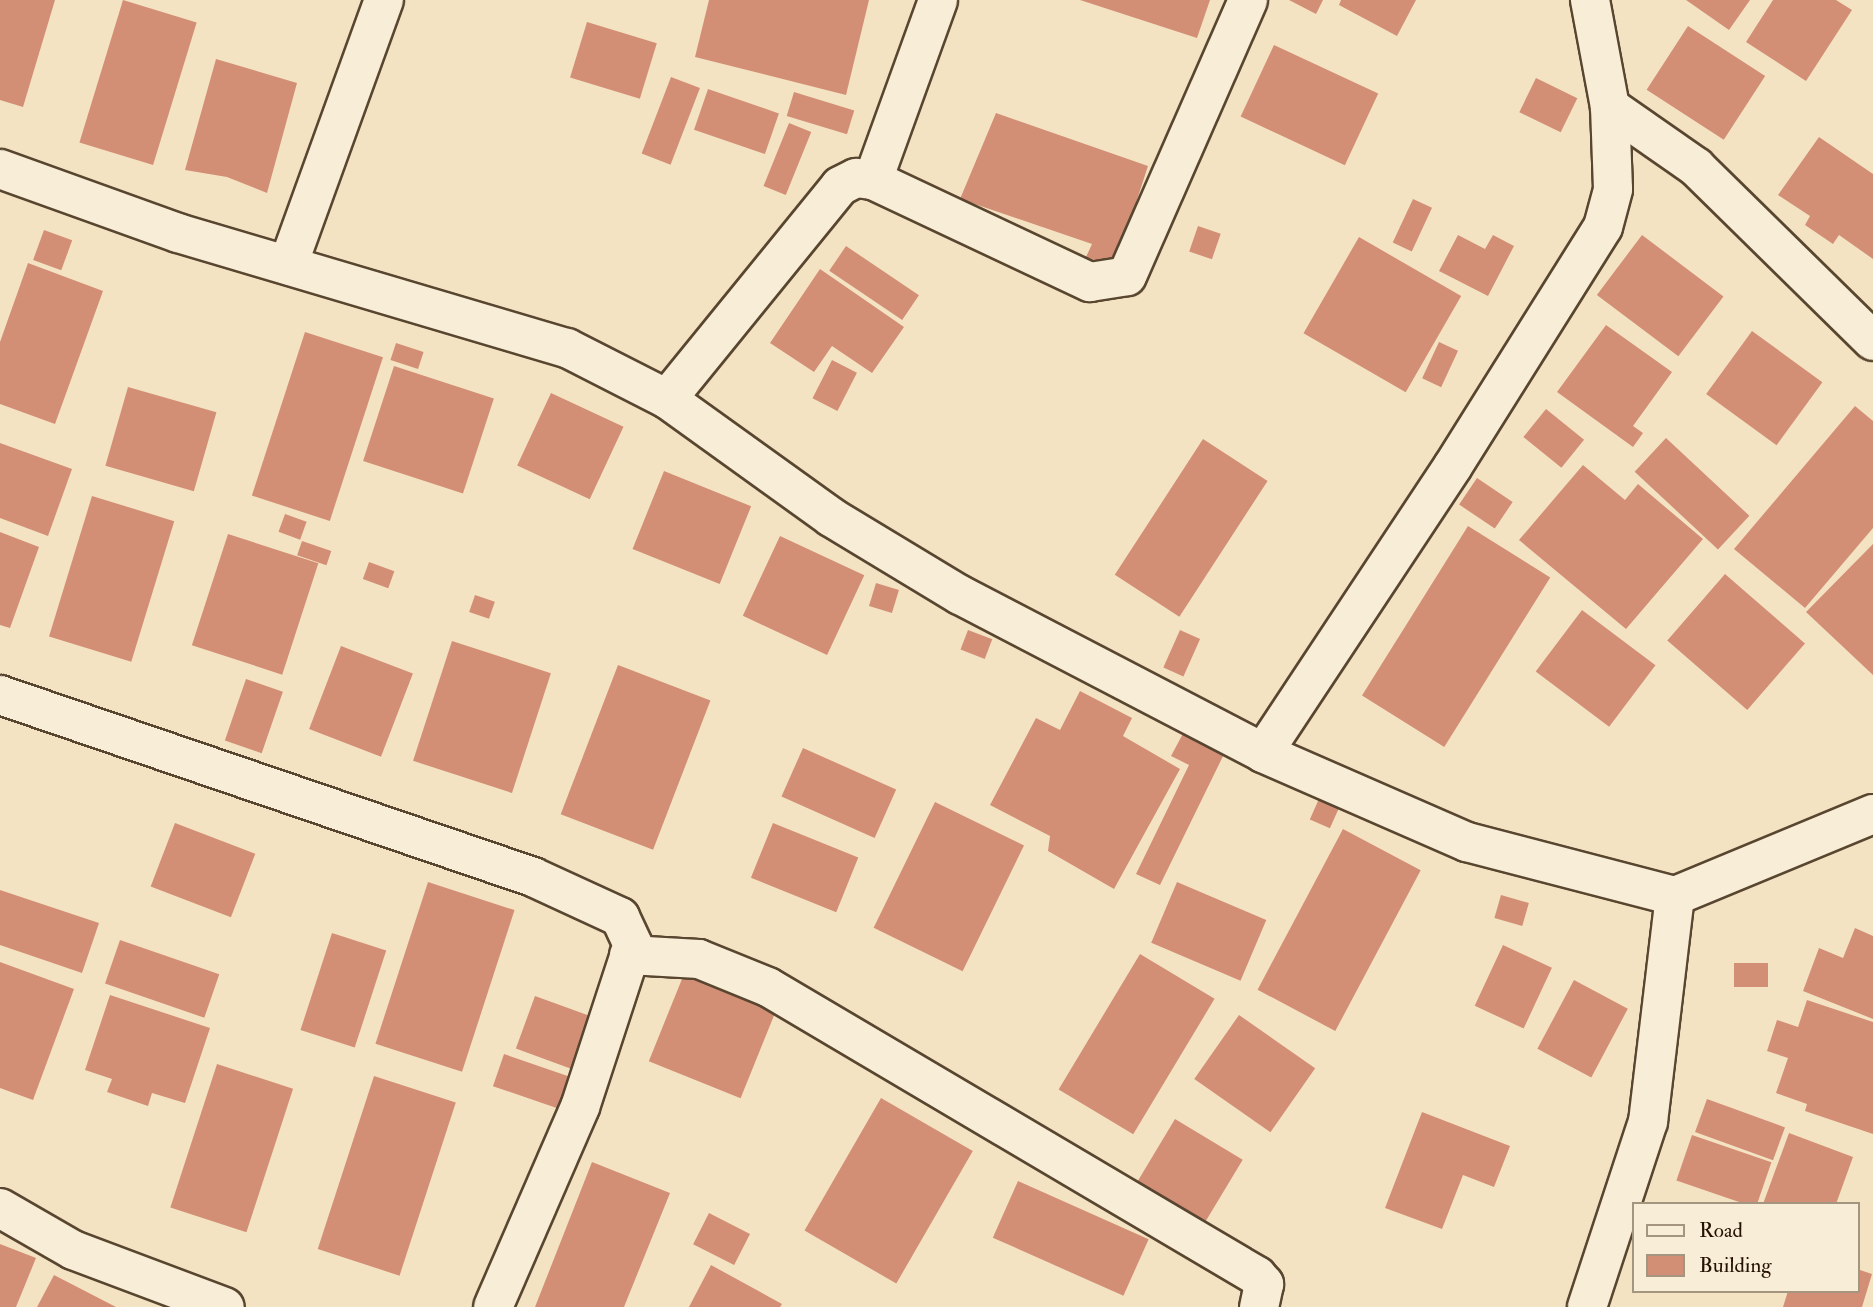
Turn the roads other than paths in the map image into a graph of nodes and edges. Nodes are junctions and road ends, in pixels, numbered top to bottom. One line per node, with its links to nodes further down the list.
1 (384, 0): 8 (street)
2 (938, 0): 7 (street)
3 (1248, 0): 7 (street)
4 (1590, 0): 5 (street)
5 (1610, 107): 9 (street); 12 (street)
6 (0, 169): 8 (street)
7 (873, 180): 10 (street)
8 (288, 265): 10 (street)
9 (1873, 341)
10 (667, 399): 12 (street)
11 (0, 695): 15 (street)
12 (1263, 753): 14 (street)
13 (1873, 814): 14 (street)
14 (1675, 896): 20 (street)
15 (629, 955): 18 (street); 19 (street)
16 (0, 1208): 17 (street)
17 (225, 1307)
18 (493, 1307)
19 (1259, 1307)
20 (1587, 1307)

